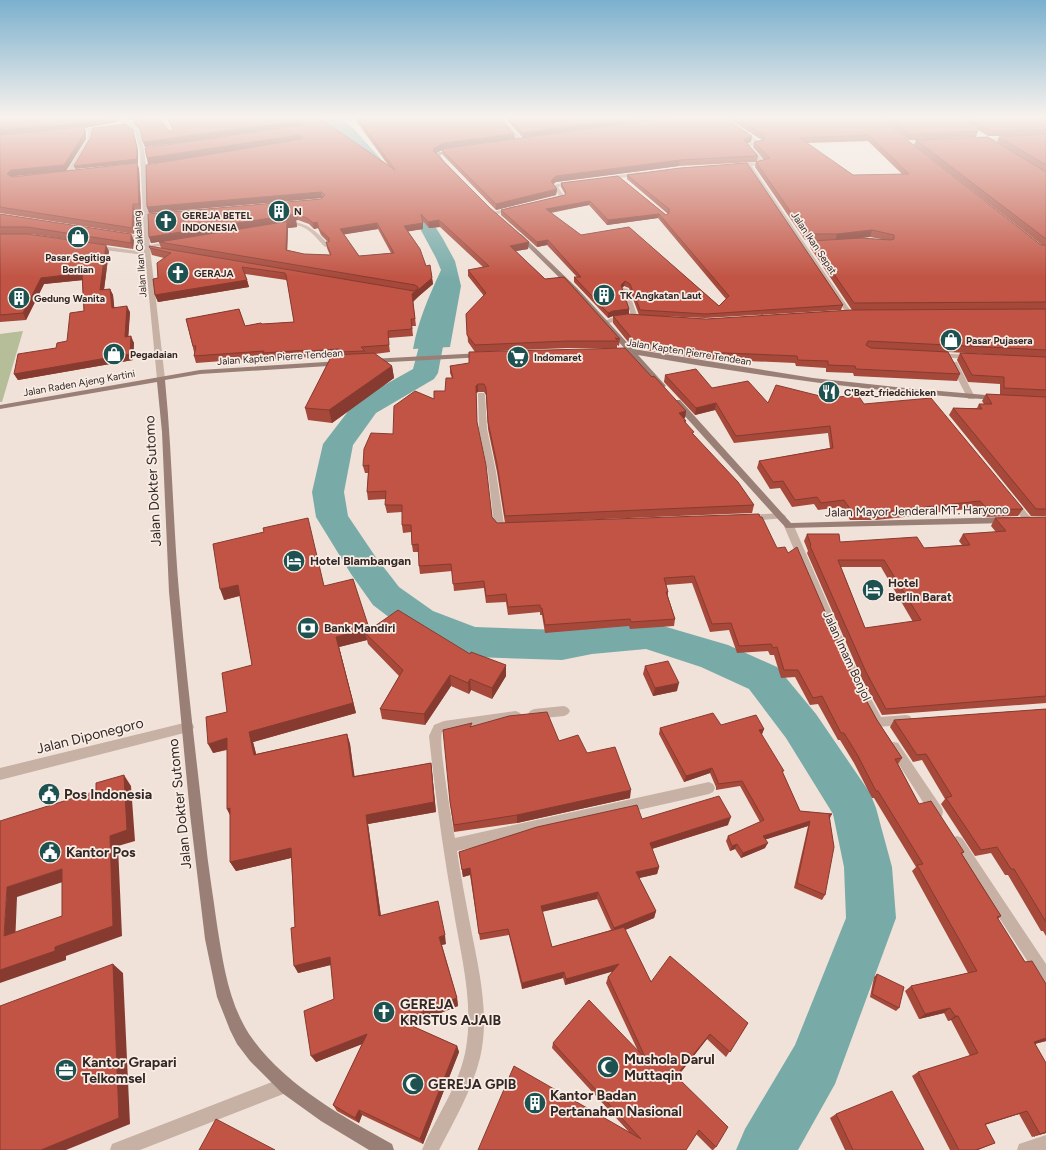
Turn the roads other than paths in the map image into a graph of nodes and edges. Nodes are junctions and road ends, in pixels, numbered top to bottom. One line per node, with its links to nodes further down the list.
1 (70, 171): 7 (street)
2 (144, 171): 17 (street, Jalan Ikan Cakalang)
3 (752, 171): 24 (street, Jalan Ikan Sepat)
4 (648, 172): 8 (street)
5 (74, 173): 7 (street)
6 (61, 174): 7 (street)
7 (68, 174)
8 (618, 176): 9 (street); 10 (street)
9 (595, 180)
10 (623, 181)
11 (580, 182): 12 (street)
12 (545, 201)
13 (488, 208): 15 (main road)
14 (516, 208): 15 (street)
15 (494, 213): 18 (main road)
16 (155, 216): 17 (street)
17 (147, 217): 22 (street, Jalan Ikan Cakalang)
18 (500, 218)
19 (275, 227): 27 (street)
20 (511, 229): 36 (main road, Jalan Imam Bonjol)
21 (115, 234): 22 (street)
22 (147, 239): 28 (street, Jalan Ikan Cakalang)
23 (179, 242): 28 (street)
24 (802, 244): 25 (street); 31 (street, Jalan Ikan Sepat)
25 (810, 244)
26 (85, 245): 28 (street)
27 (327, 246)
28 (148, 250): 29 (street); 45 (street, Jalan Ikan Cakalang)
29 (166, 251)
30 (625, 289): 34 (street)
31 (849, 313): 32 (street); 33 (street)
32 (857, 313)
33 (842, 314)
34 (635, 318): 35 (street); 36 (street)
35 (643, 319)
36 (606, 322): 38 (main road, Jalan Imam Bonjol)
37 (607, 351): 38 (main road, Jalan Kapten Pierre Tendean)
38 (630, 351): 47 (main road, Jalan Kapten Pierre Tendean); 54 (main road, Jalan Imam Bonjol)
39 (927, 354): 41 (street)
40 (487, 355): 43 (main road)
41 (949, 355): 42 (street); 47 (street)
42 (979, 357)
43 (364, 361)
44 (348, 362): 45 (main road, Jalan Kapten Pierre Tendean)
45 (161, 379): 49 (main road, Jalan Raden Ajeng Kartini); 59 (main road, Jalan Dokter Sutomo)
46 (481, 395): 55 (street)
47 (971, 397): 48 (main road, Jalan Kapten Pierre Tendean)
48 (1008, 399)
49 (0, 407)
50 (1008, 497): 52 (street)
51 (736, 519): 54 (street)
52 (1028, 520): 53 (main road, Jalan Mayor Jenderal MT. Haryono); 54 (main road, Jalan Mayor Jenderal MT. Haryono)
53 (1040, 520)
54 (785, 521): 58 (street, Jalan Imam Bonjol)
55 (521, 528)
56 (564, 711): 64 (street)
57 (917, 719): 58 (street)
58 (878, 722): 62 (street, Jalan Imam Bonjol)
59 (188, 727): 60 (street, Jalan Diponegoro); 66 (main road, Jalan Dokter Sutomo)
60 (0, 774)
61 (709, 788): 64 (street)
62 (942, 821)
63 (951, 834): 65 (street)
64 (449, 846): 70 (street)
65 (1046, 978)
66 (285, 1085): 68 (street); 69 (main road, Jalan Dokter Sutomo)
67 (1046, 1143): 71 (street)
68 (118, 1150)
69 (386, 1150)
70 (430, 1150)
71 (1025, 1150)

